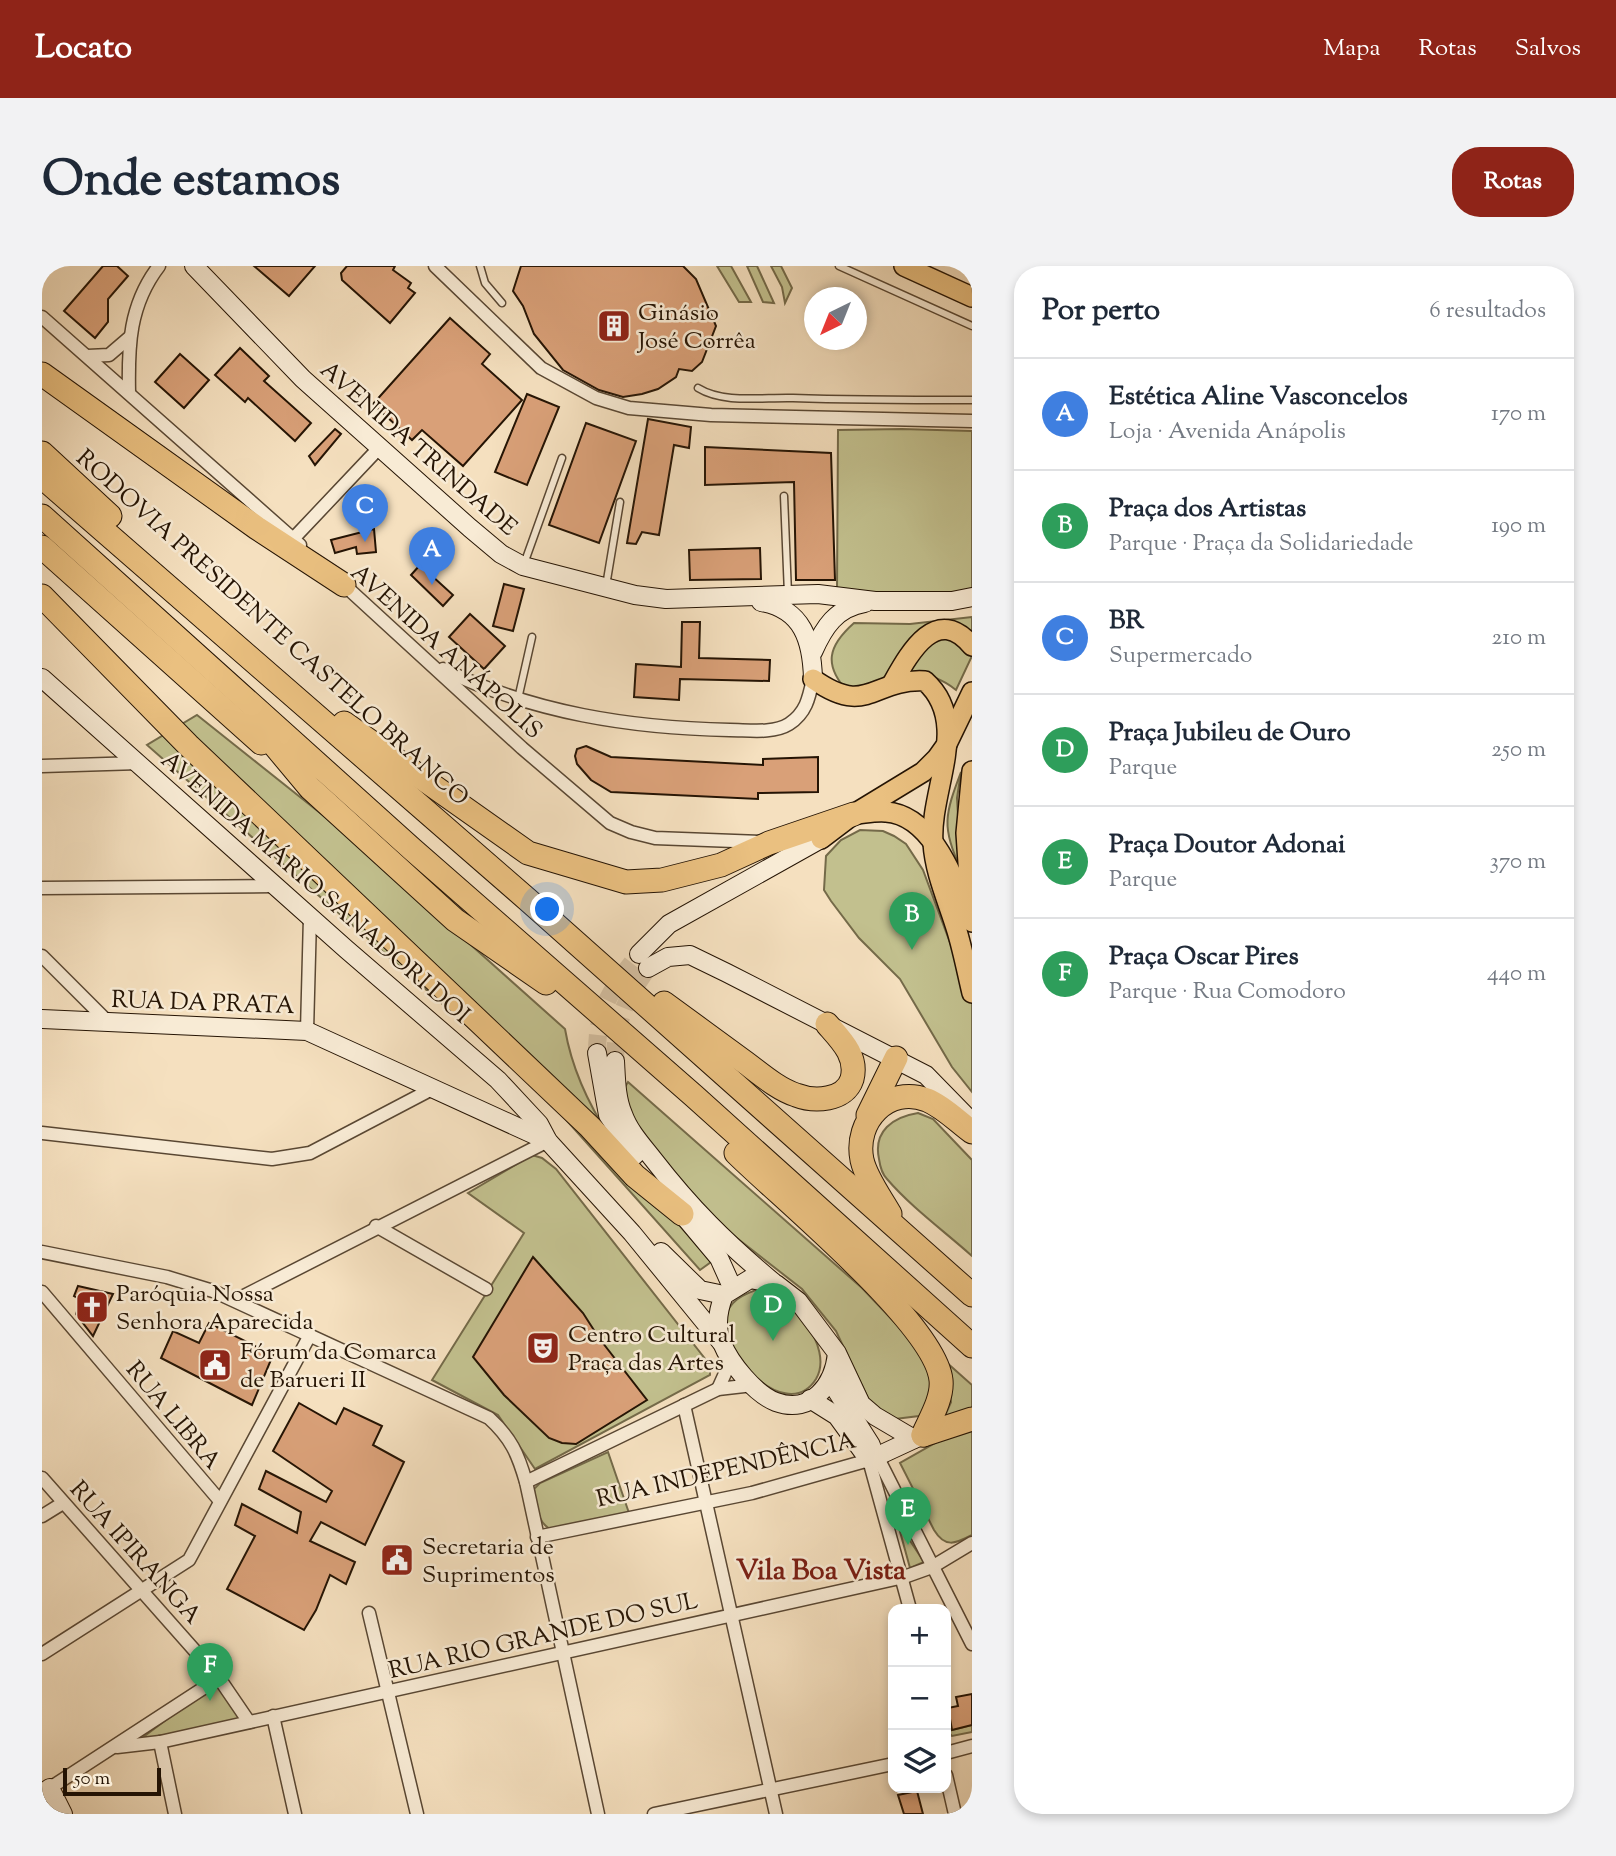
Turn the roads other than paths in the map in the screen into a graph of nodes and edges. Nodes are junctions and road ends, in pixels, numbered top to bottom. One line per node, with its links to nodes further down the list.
1 (159, 266): 13 (street)
2 (194, 266): 20 (main road, AVENIDA TRINDADE)
3 (435, 266): 19 (street)
4 (480, 266): 10 (lane)
5 (839, 266): 8 (lane)
6 (860, 266): 8 (lane)
7 (904, 266): 9 (main road)
8 (856, 274): 12 (lane)
9 (972, 297)
10 (502, 303)
11 (42, 317): 14 (street, AVENIDA ANÁPOLIS)
12 (972, 326)
13 (130, 337): 14 (street); 17 (street)
14 (88, 356): 17 (street, AVENIDA ANÁPOLIS)
15 (42, 374): 30 (highway)
16 (698, 388): 18 (lane)
17 (129, 393): 27 (street, AVENIDA ANÁPOLIS)
18 (972, 400)
19 (972, 421)
20 (379, 448): 27 (street); 29 (main road, AVENIDA TRINDADE)
21 (42, 453): 48 (highway, RODOVIA PRESIDENTE CASTELO BRANCO)
22 (562, 458): 29 (lane)
23 (42, 477): 42 (highway, RODOVIA PRESIDENTE CASTELO BRANCO)
24 (784, 496): 33 (lane)
25 (620, 502): 31 (lane)
26 (42, 516): 39 (highway)
27 (293, 539): 30 (street, AVENIDA ANÁPOLIS)
28 (42, 547): 53 (highway)
29 (523, 566): 31 (main road, AVENIDA TRINDADE)
30 (344, 585): 41 (street, AVENIDA ANÁPOLIS)
31 (606, 588): 34 (main road, AVENIDA TRINDADE)
32 (42, 596): 83 (highway)
33 (788, 596): 34 (main road); 36 (main road)
34 (737, 597): 40 (main road)
35 (972, 597): 36 (main road)
36 (875, 601): 40 (main road)
37 (532, 637): 47 (lane)
38 (972, 646): 45 (main road)
39 (191, 648): 53 (highway); 70 (highway)
40 (813, 652): 44 (main road)
41 (431, 663): 47 (street); 57 (street, AVENIDA ANÁPOLIS)
42 (267, 673): 48 (highway); 60 (highway, RODOVIA PRESIDENTE CASTELO BRANCO)
43 (42, 678): 50 (main road, AVENIDA MÁRIO SANADORI DOI)
44 (813, 679): 45 (main road); 47 (street)
45 (892, 684): 49 (main road)
46 (972, 692): 49 (main road)
47 (518, 699)
48 (353, 729): 57 (highway); 60 (highway, RODOVIA PRESIDENTE CASTELO BRANCO)
49 (947, 744): 54 (main road); 56 (main road)
50 (139, 763): 51 (street); 58 (main road, AVENIDA MÁRIO SANADORI DOI)
51 (42, 766)
52 (972, 771): 61 (main road)
53 (310, 788): 70 (highway)
54 (854, 814): 55 (main road); 56 (main road); 57 (highway)
55 (821, 839): 68 (main road)
56 (932, 839): 63 (main road); 65 (main road)
57 (769, 843)
58 (275, 886): 59 (street); 62 (main road, AVENIDA MÁRIO SANADORI DOI)
59 (42, 888)
60 (528, 900): 68 (highway); 85 (highway, RODOVIA PRESIDENTE CASTELO BRANCO)
61 (972, 915)
62 (310, 917): 69 (street); 74 (main road, AVENIDA MÁRIO SANADORI DOI)
63 (972, 922)
64 (42, 957): 67 (street)
65 (972, 993)
66 (42, 1019): 67 (main road, RUA DA PRATA)
67 (109, 1023): 69 (main road, RUA DA PRATA)
68 (827, 1024): 72 (main road)
69 (307, 1031): 75 (main road, RUA DA PRATA)
70 (638, 1047): 76 (highway)
71 (597, 1053): 83 (main road)
72 (896, 1058): 78 (highway); 79 (main road)
73 (615, 1061): 88 (main road)
74 (498, 1080): 77 (main road); 82 (main road, AVENIDA MÁRIO SANADORI DOI)
75 (432, 1089): 77 (main road, RUA DA PRATA); 81 (street)
76 (694, 1096): 96 (highway); 105 (highway)
77 (482, 1111): 82 (main road, RUA DA PRATA)
78 (866, 1121): 80 (highway); 85 (highway)
79 (972, 1122)
80 (972, 1132)
81 (42, 1133)
82 (548, 1141): 84 (street); 86 (main road, AVENIDA MÁRIO SANADORI DOI)
83 (682, 1213): 90 (main road)
84 (376, 1226): 89 (street); 93 (street)
85 (898, 1229): 92 (highway, RODOVIA PRESIDENTE CASTELO BRANCO)
86 (632, 1233): 90 (main road); 95 (main road)
87 (42, 1252): 93 (street)
88 (776, 1284): 90 (main road); 97 (main road)
89 (486, 1289)
90 (728, 1291): 95 (main road)
91 (42, 1292): 109 (street, RUA LIBRA)
92 (972, 1295)
93 (236, 1300): 94 (street)
94 (310, 1335): 108 (street); 109 (street)
95 (721, 1342): 98 (main road)
96 (972, 1346)
97 (836, 1353): 99 (main road); 105 (main road)
98 (732, 1358): 100 (main road); 101 (street)
99 (831, 1382): 102 (main road); 106 (main road)
100 (753, 1385): 101 (street); 102 (main road)
101 (718, 1389): 103 (street)
102 (810, 1399): 106 (main road)
103 (684, 1405): 108 (street); 110 (street)
104 (972, 1419): 105 (highway)
105 (918, 1437): 106 (main road, RUA INDEPENDÊNCIA)
106 (874, 1459): 110 (street, RUA INDEPENDÊNCIA); 115 (street); 116 (street)
107 (42, 1478): 111 (street, RUA IPIRANGA)
108 (526, 1482): 113 (street)
109 (220, 1501): 117 (street)
110 (707, 1502): 113 (street, RUA INDEPENDÊNCIA); 120 (street)
111 (63, 1503): 112 (street); 117 (street, RUA IPIRANGA)
112 (42, 1516)
113 (537, 1537): 122 (street)
114 (972, 1544): 115 (street, RUA RIO GRANDE DO SUL)
115 (932, 1567): 116 (street, RUA RIO GRANDE DO SUL); 121 (street)
116 (904, 1577): 118 (street); 120 (street, RUA RIO GRANDE DO SUL)
117 (142, 1591): 123 (street); 124 (street, RUA IPIRANGA)
118 (910, 1604)
119 (369, 1613): 125 (street)
120 (732, 1615): 122 (street, RUA RIO GRANDE DO SUL); 133 (street)
121 (972, 1644)
122 (563, 1652): 125 (street, RUA RIO GRANDE DO SUL); 140 (street)
123 (42, 1654)
124 (219, 1678): 127 (street, RUA IPIRANGA); 130 (street)
125 (388, 1692): 126 (street, RUA RIO GRANDE DO SUL); 139 (street)
126 (273, 1717): 127 (street, RUA RIO GRANDE DO SUL); 138 (street)
127 (249, 1722): 128 (street, RUA RIO GRANDE DO SUL)
128 (160, 1742): 130 (street, RUA RIO GRANDE DO SUL); 137 (street)
129 (972, 1745): 131 (street)
130 (117, 1747): 134 (street)
131 (951, 1751)
132 (888, 1765): 133 (street)
133 (770, 1789): 141 (street); 142 (street)
134 (46, 1791): 136 (main road)
135 (950, 1793): 143 (street)
136 (64, 1814)
137 (175, 1814)
138 (295, 1814)
139 (417, 1814)
140 (598, 1814)
141 (654, 1814)
142 (776, 1814)
143 (955, 1814)

